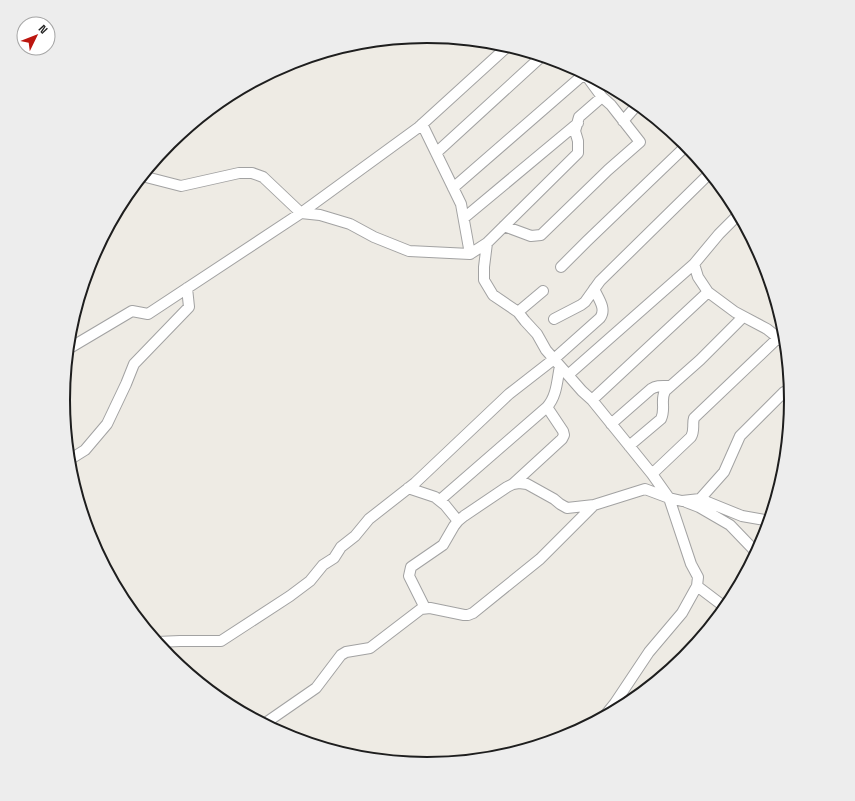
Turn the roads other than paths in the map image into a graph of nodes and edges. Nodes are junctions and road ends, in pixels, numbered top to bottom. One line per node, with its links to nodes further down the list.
1 (502, 51): 9 (street)
2 (537, 60): 11 (street)
3 (576, 76): 14 (street)
4 (592, 83): 5 (street)
5 (602, 97): 7 (street); 8 (street)
6 (634, 109): 7 (street)
7 (623, 120): 18 (street)
8 (578, 123): 16 (street); 18 (street)
9 (422, 124): 11 (street); 15 (street)
10 (682, 150): 22 (street)
11 (436, 153): 14 (street)
12 (706, 177): 24 (street)
13 (148, 178): 15 (street)
14 (453, 188): 16 (street)
15 (301, 213): 20 (street); 23 (street)
16 (464, 218): 20 (street)
17 (735, 218): 21 (street)
18 (504, 226): 19 (street)
19 (487, 243): 20 (street); 27 (street)
20 (470, 254)
21 (694, 264): 26 (street); 34 (street)
22 (561, 267)
23 (187, 288): 32 (street); 41 (street)
24 (594, 289): 29 (street); 33 (street)
25 (543, 291): 27 (street)
26 (708, 292): 28 (street); 37 (street)
27 (518, 312): 33 (street)
28 (744, 317): 30 (street); 35 (street)
29 (554, 318)
30 (779, 339)
31 (780, 343): 42 (street)
32 (75, 345)
33 (557, 362): 34 (street); 38 (street); 44 (street)
34 (568, 375): 37 (street)
35 (670, 386): 39 (street); 40 (street)
36 (785, 392): 46 (street)
37 (592, 400): 39 (street)
38 (547, 407): 43 (street); 47 (street)
39 (611, 424): 40 (street)
40 (629, 446): 42 (street)
41 (75, 456)
42 (652, 474): 45 (street)
43 (513, 484): 49 (street); 51 (street)
44 (408, 488): 47 (street); 56 (street)
45 (669, 498): 48 (street); 49 (street); 53 (street)
46 (700, 499): 48 (street); 50 (street)
47 (440, 500): 51 (street)
48 (682, 501): 52 (street)
49 (594, 505): 55 (street)
50 (764, 520)
51 (458, 521): 55 (street)
52 (752, 549)
53 (697, 586): 54 (street); 57 (street)
54 (721, 604)
55 (425, 608): 58 (street)
56 (164, 642)
57 (613, 706)
58 (269, 721)

